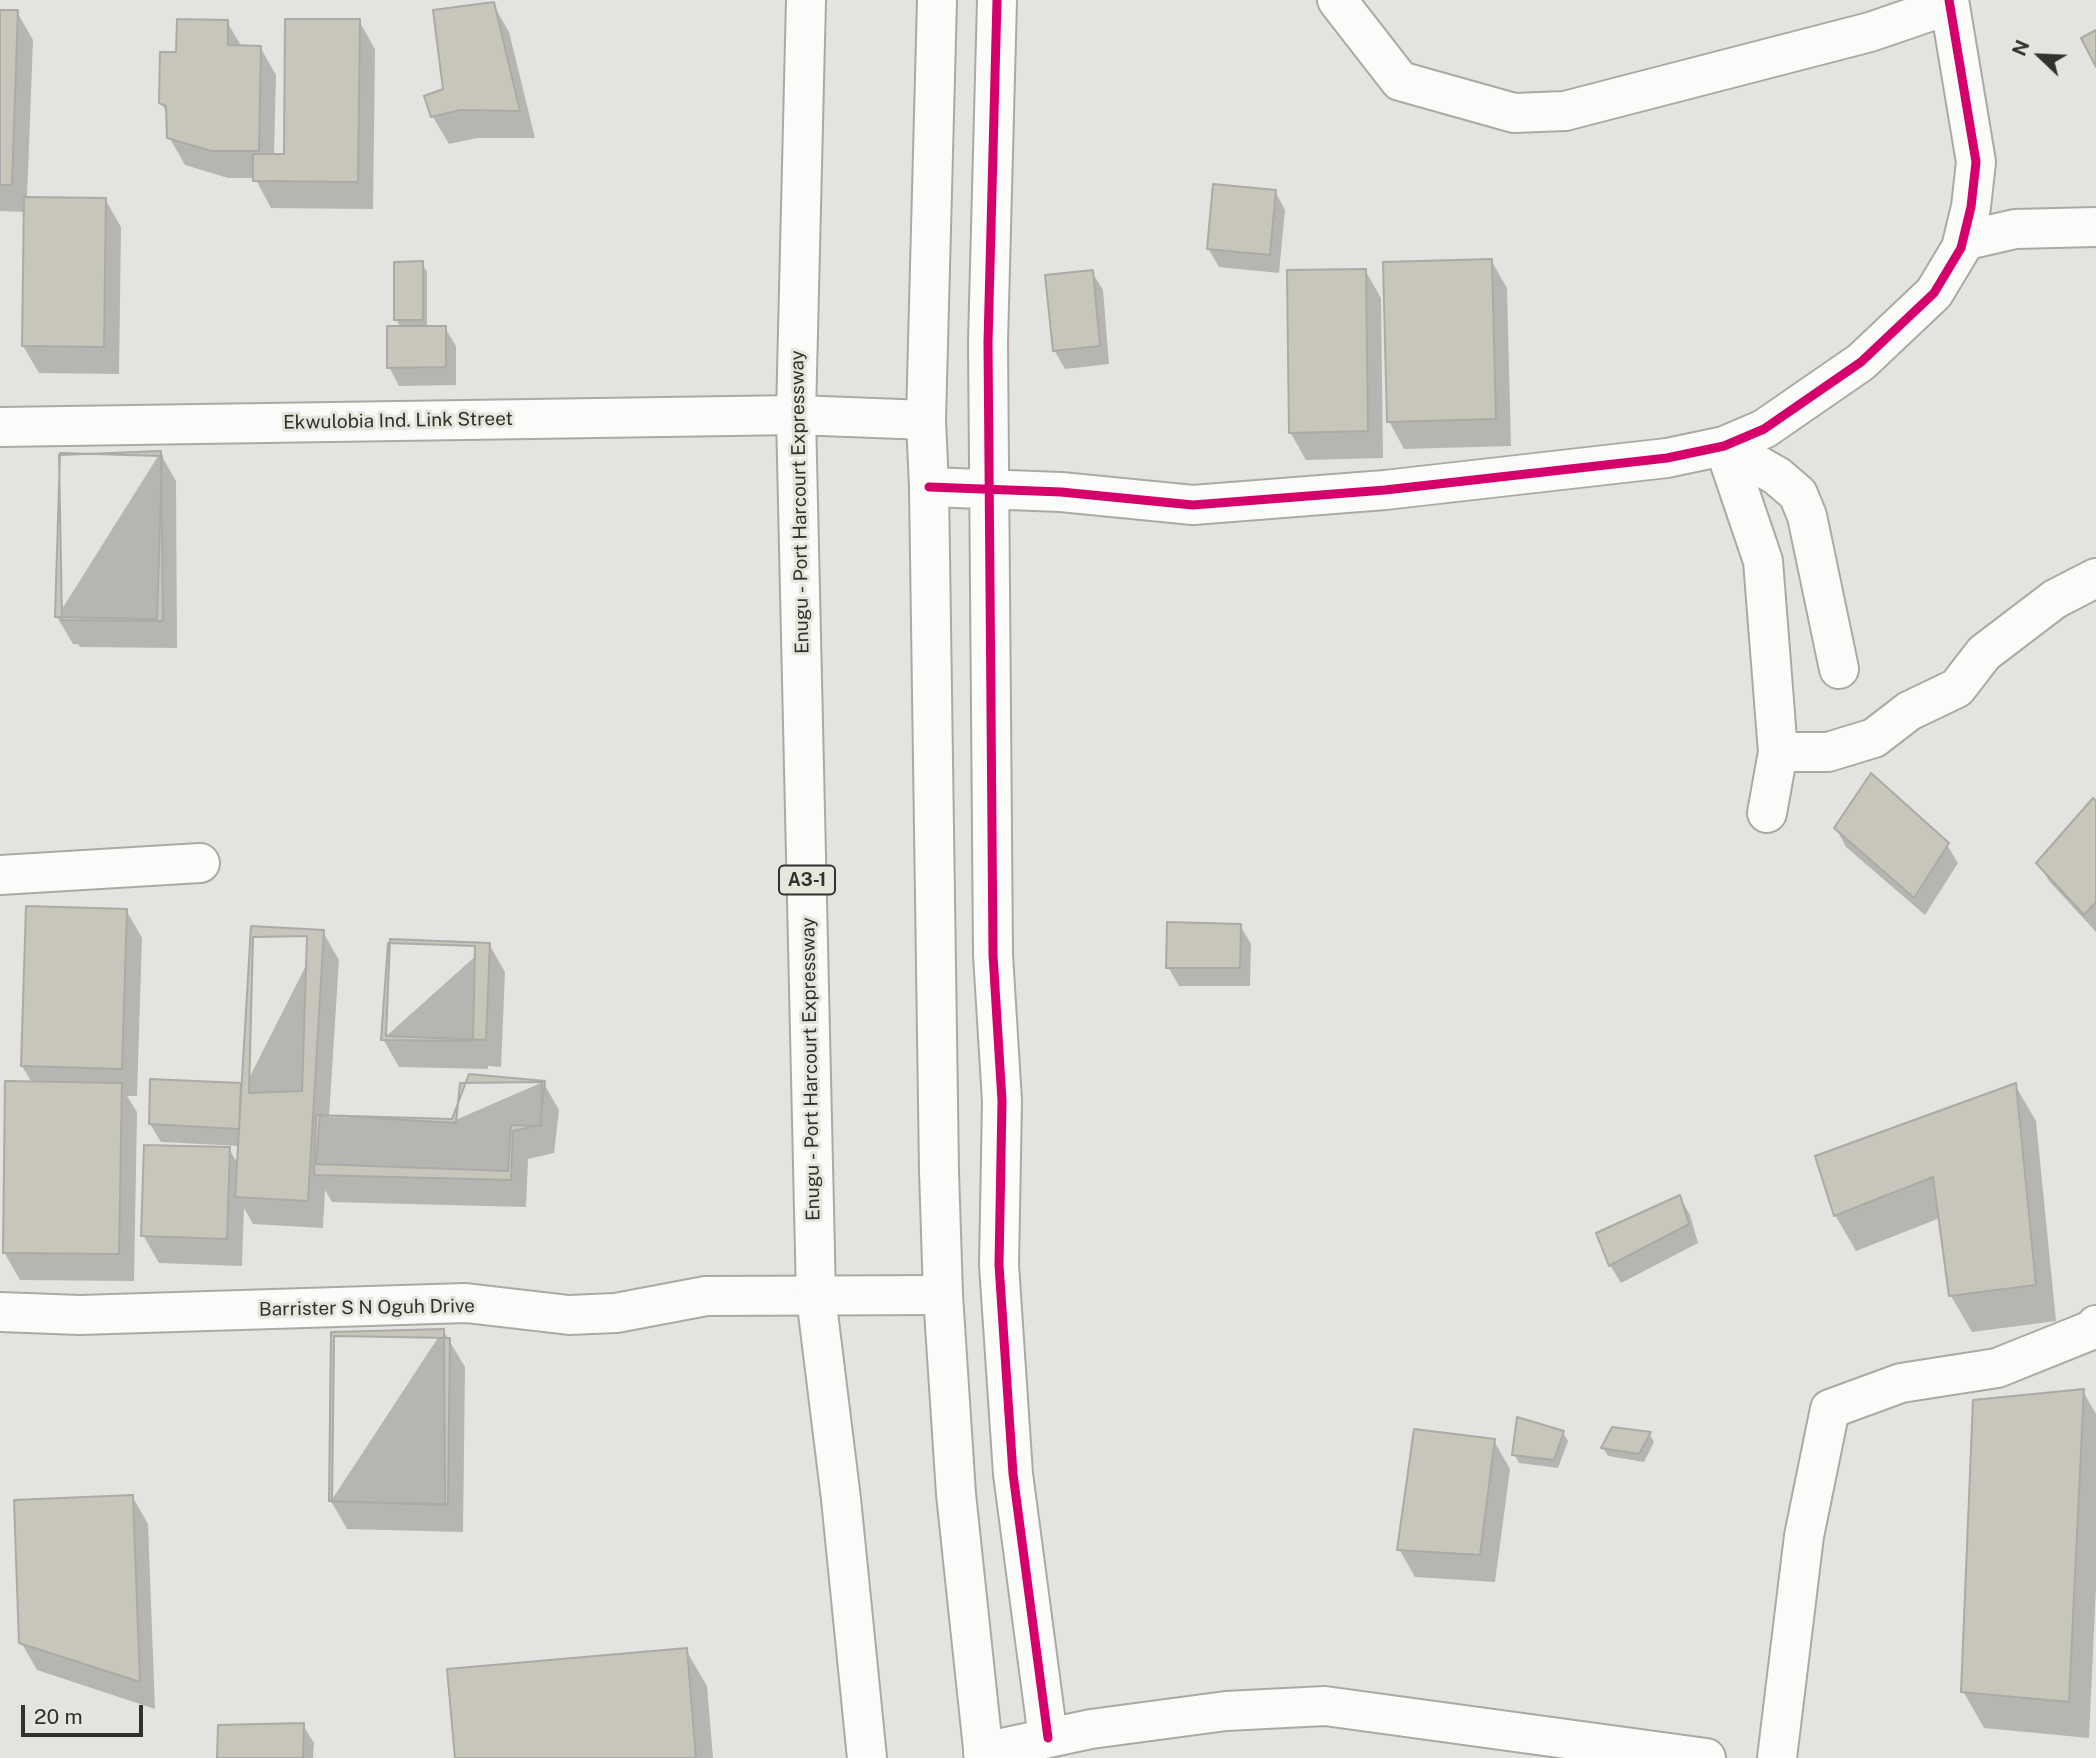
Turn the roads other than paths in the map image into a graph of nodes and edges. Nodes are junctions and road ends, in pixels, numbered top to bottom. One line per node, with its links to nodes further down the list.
1 (806, 0): 8 (main road, Enugu - Port Harcourt Expressway / A3-1)
2 (937, 0): 9 (main road)
3 (997, 0): 13 (main road)
4 (1337, 0): 5 (main road)
5 (1949, 2): 7 (main road)
6 (2096, 227): 7 (main road)
7 (1963, 241): 11 (main road)
8 (796, 415): 9 (main road, Ekwulobia Ind. Link Street); 10 (main road, Ekwulobia Ind. Link Street); 21 (main road, Enugu - Port Harcourt Expressway / A3-1)
9 (926, 420): 12 (main road)
10 (0, 427)
11 (1724, 446): 13 (main road); 15 (main road); 16 (main road)
12 (929, 487): 13 (main road); 20 (main road)
13 (991, 490): 24 (main road)
14 (2096, 578): 16 (main road)
15 (1839, 669)
16 (1778, 752): 17 (main road)
17 (1767, 813)
18 (200, 863): 19 (main road)
19 (8, 875)
20 (943, 1295): 21 (main road, Barrister S N Oguh Drive); 25 (main road)
21 (816, 1297): 22 (main road, Barrister S N Oguh Drive); 26 (main road, Enugu - Port Harcourt Expressway / A3-1)
22 (0, 1312)
23 (2096, 1325): 28 (main road)
24 (1048, 1738): 25 (main road); 27 (main road)
25 (984, 1755)
26 (867, 1758)
27 (1706, 1758)
28 (1777, 1758)

